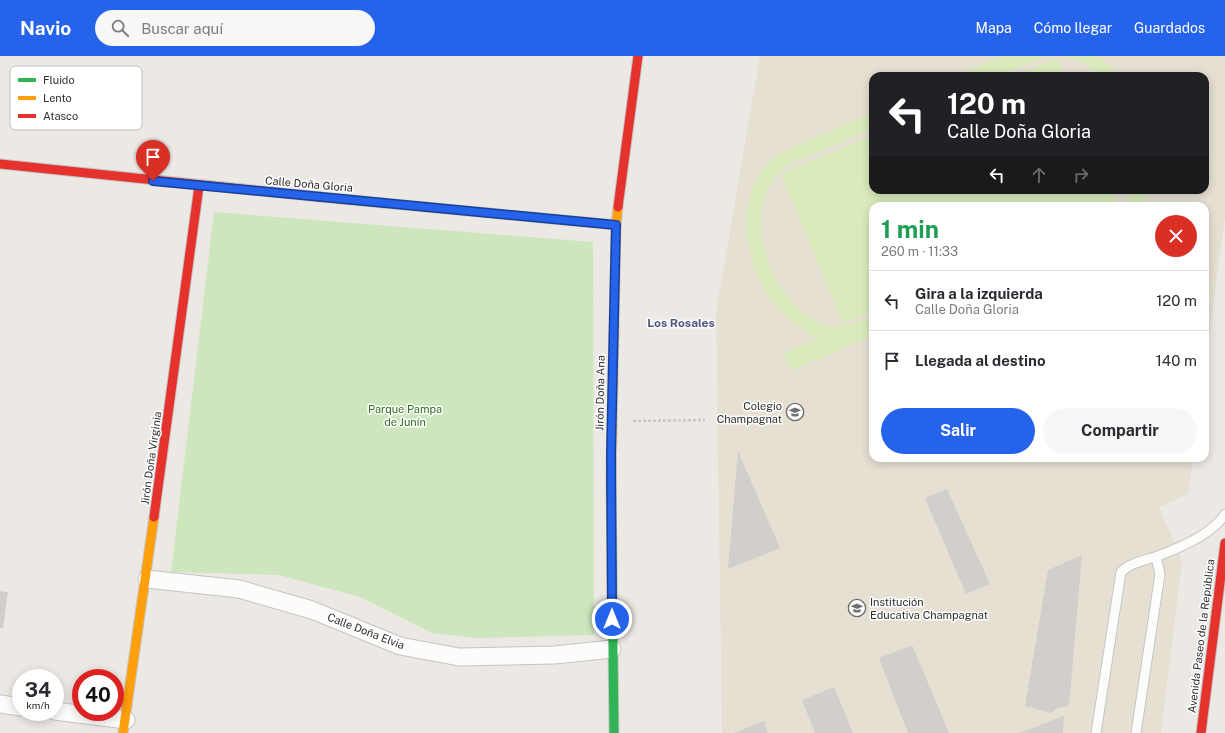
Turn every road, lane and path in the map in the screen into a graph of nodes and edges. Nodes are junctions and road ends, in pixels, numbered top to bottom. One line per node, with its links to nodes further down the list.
1 (638, 56): 4 (street, Jirón Doña Ana)
2 (0, 164): 3 (street, Calle Doña Gloria)
3 (199, 186): 4 (street, Calle Doña Gloria); 10 (street, Jirón Doña Virginia)
4 (616, 225): 6 (street, Jirón Doña Ana)
5 (705, 420): 6 (path)
6 (612, 422): 11 (street, Jirón Doña Ana)
7 (1225, 514): 9 (lane)
8 (1225, 543): 19 (street, Avenida Paseo de la República)
9 (1156, 557): 17 (lane); 18 (lane)
10 (147, 579): 11 (street, Calle Doña Elvia); 15 (street, Jirón Doña Virginia)
11 (612, 649): 16 (street, Jirón Doña Ana)
12 (0, 704): 13 (street)
13 (12, 706)
14 (64, 713): 15 (street)
15 (125, 727)
16 (614, 733)
17 (1096, 733)
18 (1136, 733)
19 (1201, 733)

